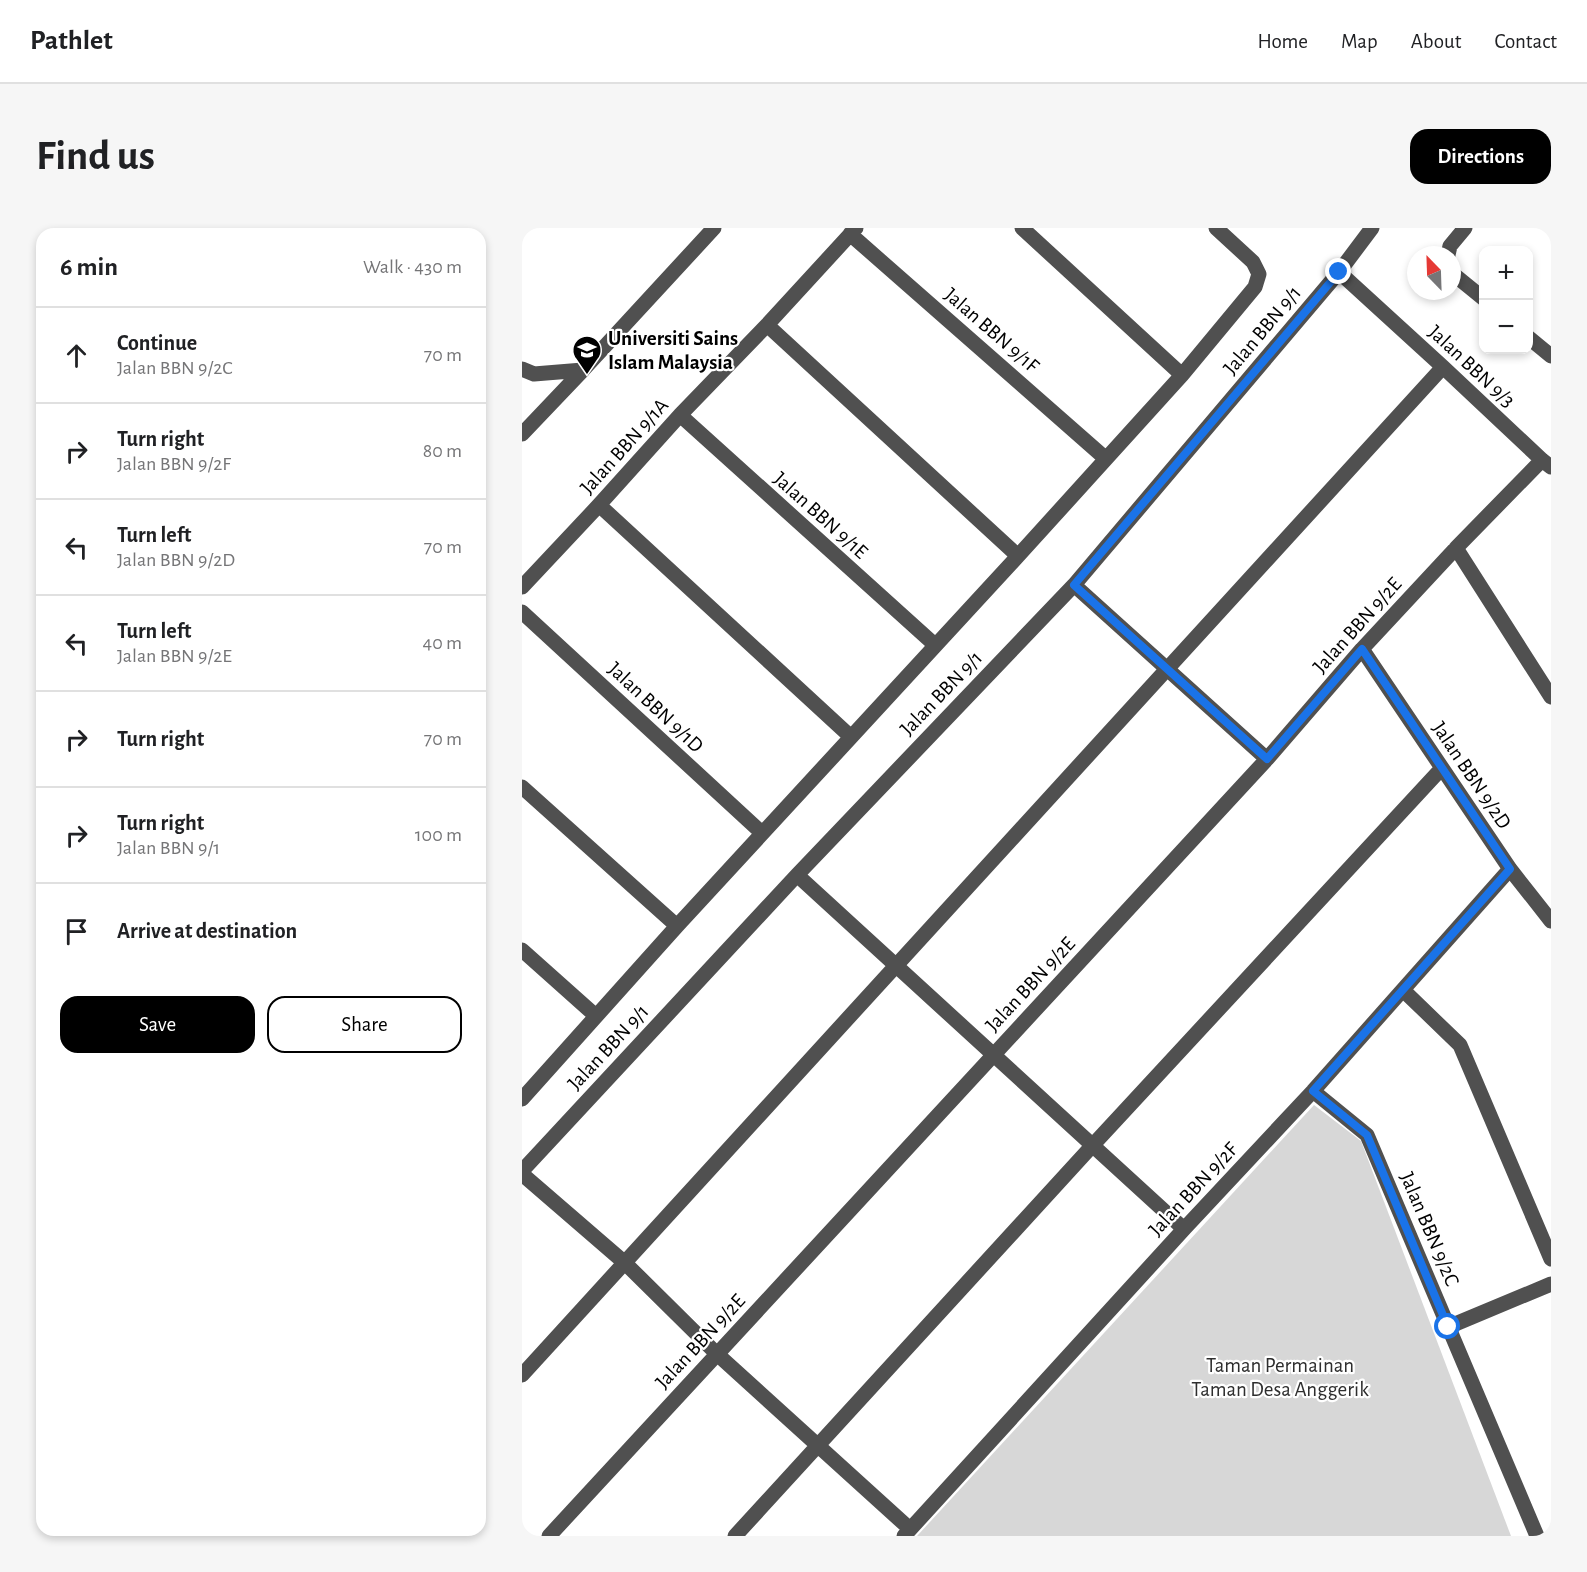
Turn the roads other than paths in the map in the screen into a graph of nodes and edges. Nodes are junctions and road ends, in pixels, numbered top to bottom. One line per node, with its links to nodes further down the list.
1 (714, 228): 16 (street)
2 (1022, 228): 17 (street)
3 (1216, 228): 17 (street)
4 (1372, 228): 8 (street, Jalan BBN 9/1)
5 (1465, 228): 7 (street)
6 (853, 231): 11 (street, Jalan BBN 9/1A); 20 (street, Jalan BBN 9/1F)
7 (1450, 246)
8 (1339, 272): 14 (street, Jalan BBN 9/3); 25 (street, Jalan BBN 9/1)
9 (1461, 280): 10 (street)
10 (1479, 295)
11 (767, 325): 18 (street, Jalan BBN 9/1A); 24 (street)
12 (1533, 341): 13 (street)
13 (1551, 356)
14 (1443, 367): 21 (street, Jalan BBN 9/3); 30 (street)
15 (522, 369): 16 (street)
16 (583, 370): 19 (street)
17 (1182, 375): 20 (street)
18 (680, 416): 22 (street, Jalan BBN 9/1A); 28 (street, Jalan BBN 9/1E)
19 (522, 434)
20 (1105, 458): 24 (street)
21 (1547, 464): 23 (street, Jalan BBN 9/2E)
22 (599, 505): 26 (street, Jalan BBN 9/1A); 32 (street)
23 (1456, 548): 29 (street, Jalan BBN 9/2E); 31 (street)
24 (1018, 556): 28 (street)
25 (1074, 585): 30 (street); 38 (street, Jalan BBN 9/1)
26 (522, 587)
27 (522, 612): 36 (street, Jalan BBN 9/1D)
28 (935, 645): 32 (street)
29 (1362, 649): 33 (street, Jalan BBN 9/2E); 34 (street, Jalan BBN 9/2D)
30 (1167, 669): 33 (street); 42 (street)
31 (1551, 697)
32 (850, 737): 36 (street)
33 (1267, 759): 45 (street, Jalan BBN 9/2E)
34 (1442, 768): 37 (street, Jalan BBN 9/2D); 48 (street)
35 (522, 787): 40 (street)
36 (762, 833): 40 (street)
37 (1510, 869): 39 (street, Jalan BBN 9/2D); 43 (street, Jalan BBN 9/2F)
38 (797, 875): 42 (street); 49 (street, Jalan BBN 9/1)
39 (1551, 921)
40 (677, 926): 44 (street)
41 (522, 950): 44 (street)
42 (895, 966): 45 (street); 52 (street)
43 (1403, 990): 46 (street, Jalan BBN 9/2F); 51 (street)
44 (596, 1016): 47 (street)
45 (993, 1055): 48 (street); 55 (street, Jalan BBN 9/2E)
46 (1313, 1091): 50 (street, Jalan BBN 9/2F); 54 (street, Jalan BBN 9/2C)
47 (522, 1099)
48 (1092, 1146): 50 (street); 57 (street)
49 (522, 1172): 52 (street)
50 (1184, 1229): 58 (street, Jalan BBN 9/2F)
51 (1551, 1259)
52 (625, 1263): 55 (street); 56 (street)
53 (1551, 1284): 54 (street)
54 (1448, 1327): 61 (street, Jalan BBN 9/2C)
55 (717, 1354): 57 (street); 59 (street, Jalan BBN 9/2E)
56 (522, 1375)
57 (818, 1446): 58 (street); 60 (street)
58 (907, 1533)
59 (549, 1536)
60 (735, 1536)
61 (1537, 1536)

